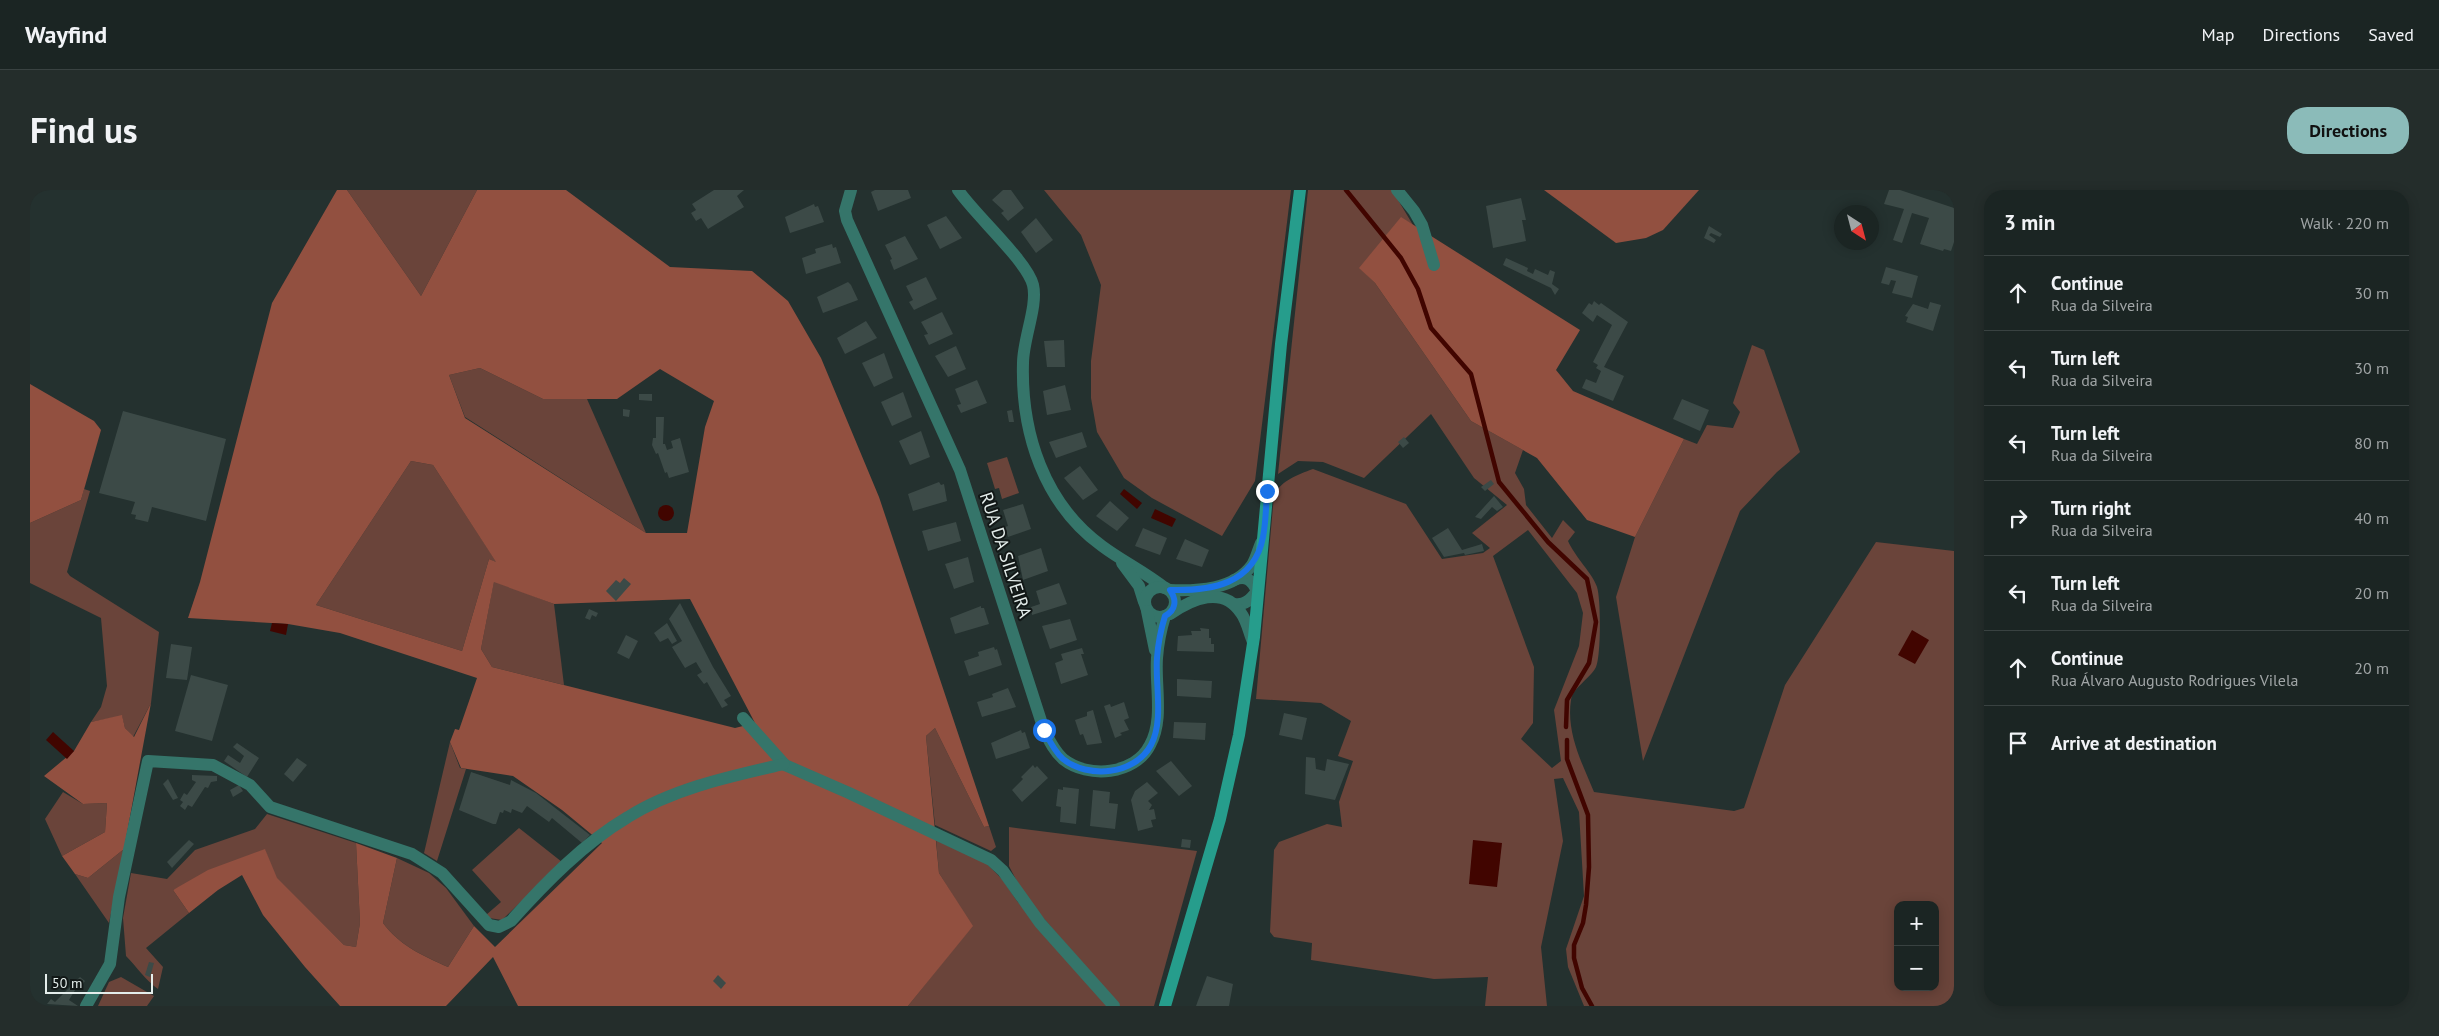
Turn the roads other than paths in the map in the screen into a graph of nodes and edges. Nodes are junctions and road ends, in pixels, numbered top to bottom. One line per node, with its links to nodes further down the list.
1 (851, 190): 15 (street, RUA DA SILVEIRA)
2 (958, 190): 7 (street, RUA DA SILVEIRA)
3 (1300, 190): 6 (main road)
4 (1397, 190): 5 (street)
5 (1434, 265)
6 (1263, 539): 8 (street); 10 (main road)
7 (1116, 555): 9 (street, RUA DA SILVEIRA); 12 (street, RUA DA SILVEIRA)
8 (1228, 582): 9 (street); 10 (street)
9 (1167, 589): 12 (street); 13 (street, RUA DA SILVEIRA)
10 (1257, 591): 11 (street); 14 (main road)
11 (1234, 604): 13 (street); 14 (street)
12 (1146, 606): 13 (street); 15 (street, RUA DA SILVEIRA)
13 (1167, 615): 15 (street, RUA DA SILVEIRA)
14 (1253, 642): 20 (main road)
15 (1157, 658)
16 (743, 718): 17 (street)
17 (784, 764): 18 (street); 19 (street)
18 (86, 1006)
19 (1114, 1006)
20 (1165, 1006)

